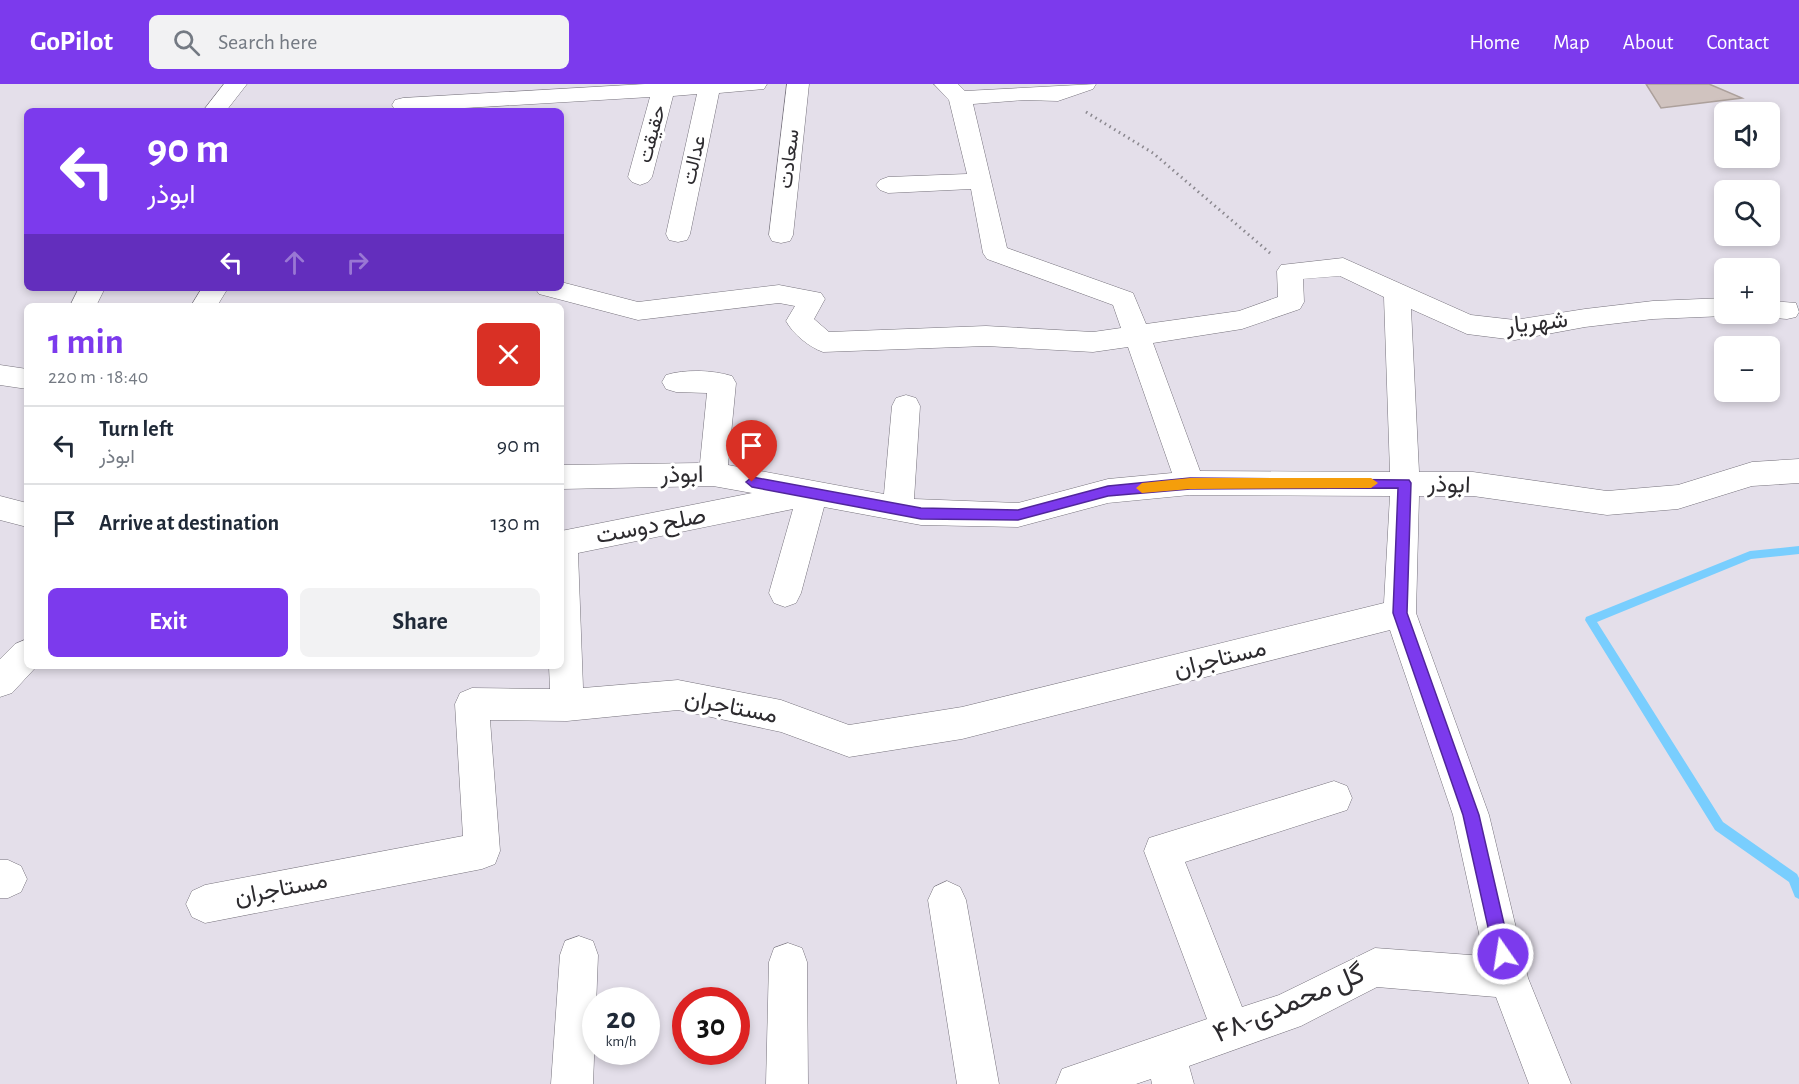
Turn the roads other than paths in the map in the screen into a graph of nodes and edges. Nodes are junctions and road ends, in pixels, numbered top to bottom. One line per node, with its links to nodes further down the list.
1 (236, 84): 9 (street)
2 (756, 84): 5 (street)
3 (798, 84): 14 (street, سعادت)
4 (1085, 84): 7 (street)
5 (711, 85): 6 (street); 13 (street, عدالت)
6 (663, 90): 8 (street); 10 (street, حقیقت)
7 (952, 91): 11 (street)
8 (403, 105)
9 (216, 108)
10 (640, 177)
11 (981, 181): 12 (street); 18 (street)
12 (888, 185)
13 (678, 234)
14 (781, 235)
15 (560, 291): 18 (street)
16 (1397, 293): 17 (street, شهریار); 18 (street, شهریار); 27 (street)
17 (1714, 307)
18 (1137, 335): 26 (street)
19 (0, 375): 20 (street)
20 (24, 379)
21 (676, 382): 24 (street)
22 (906, 405): 30 (street)
23 (1799, 471): 27 (street, ابوذر)
24 (712, 474): 25 (street, ابوذر); 28 (street, ابوذر)
25 (564, 477)
26 (1190, 483): 27 (street, ابوذر); 30 (street, ابوذر)
27 (1405, 483): 34 (street)
28 (812, 494): 30 (street, ابوذر); 32 (street, صلح دوست); 33 (street)
29 (0, 508): 31 (street)
30 (898, 509)
31 (24, 514)
32 (564, 543)
33 (782, 588)
34 (1400, 613): 38 (street, مستاجران); 44 (street)
35 (564, 624): 38 (street)
36 (24, 657): 37 (street)
37 (0, 682)
38 (567, 705): 41 (street, مستاجران)
39 (1334, 798): 45 (street)
40 (947, 900): 49 (street)
41 (205, 904)
42 (579, 955): 47 (street)
43 (788, 962): 48 (street)
44 (1508, 978): 45 (street, ۴۸-گل محمدی); 51 (street)
45 (1230, 1031): 46 (street, ۴۸-گل محمدی)
46 (1169, 1069): 50 (street, ۴۸-گل محمدی)
47 (572, 1084)
48 (787, 1084)
49 (978, 1084)
50 (1077, 1084)
51 (1550, 1084)

